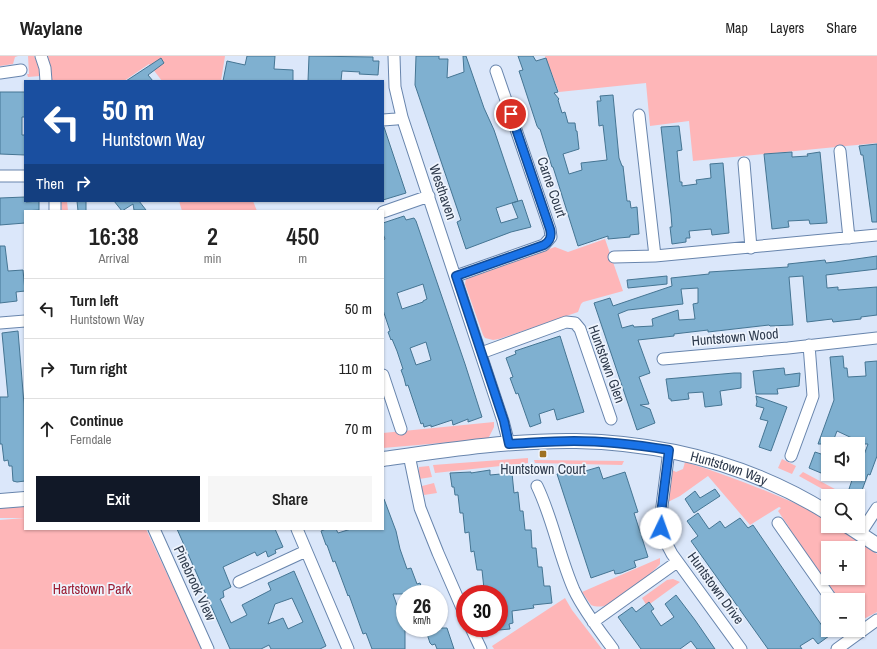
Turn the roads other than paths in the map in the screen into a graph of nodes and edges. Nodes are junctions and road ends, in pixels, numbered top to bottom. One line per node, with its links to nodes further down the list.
1 (42, 56): 6 (street)
2 (394, 56): 8 (street, Westhaven)
3 (21, 70): 5 (street)
4 (496, 71): 21 (street, Carne Court)
5 (0, 73)
6 (46, 80)
7 (638, 115): 19 (street)
8 (402, 117): 9 (street); 14 (street, Westhaven)
9 (384, 120)
10 (840, 151): 17 (street)
11 (744, 163): 18 (street)
12 (0, 176): 13 (street)
13 (24, 176)
14 (429, 196): 15 (street); 21 (street, Westhaven)
15 (384, 212)
16 (877, 235): 17 (street)
17 (848, 238): 18 (street)
18 (751, 248): 19 (street)
19 (655, 256): 20 (street)
20 (614, 257)
21 (456, 276): 26 (street, Westhaven)
22 (24, 320): 23 (street)
23 (0, 323)
24 (877, 338): 25 (street, Huntstown Wood)
25 (809, 345): 27 (street, Huntstown Wood); 34 (street)
26 (481, 353): 29 (street, Huntstown Glen); 31 (street, Westhaven)
27 (663, 359)
28 (384, 378): 30 (street)
29 (611, 420)
30 (401, 429)
31 (509, 444): 32 (street, Huntstown Way); 33 (street, Huntstown Way)
32 (669, 450): 40 (street, Huntstown Way); 47 (street, Huntstown Drive)
33 (409, 455): 35 (street, Huntstown Way); 50 (street)
34 (791, 456)
35 (384, 459)
36 (537, 486): 52 (street)
37 (24, 499): 38 (street)
38 (0, 501)
39 (877, 508): 44 (street)
40 (821, 510)
41 (778, 523): 49 (street)
42 (154, 530): 56 (street, Pinebrook View)
43 (297, 530): 46 (street)
44 (860, 534): 45 (street)
45 (877, 545)
46 (306, 550): 48 (street); 57 (street)
47 (677, 562): 52 (street); 60 (street, Huntstown Drive)
48 (239, 582)
49 (827, 593)
50 (456, 595)
51 (877, 620): 53 (street)
52 (594, 622): 59 (street)
53 (865, 627)
54 (475, 637): 58 (street)
55 (850, 637): 61 (street)
56 (208, 649)
57 (347, 649)
58 (480, 649)
59 (613, 649)
60 (741, 649)
61 (837, 649)

